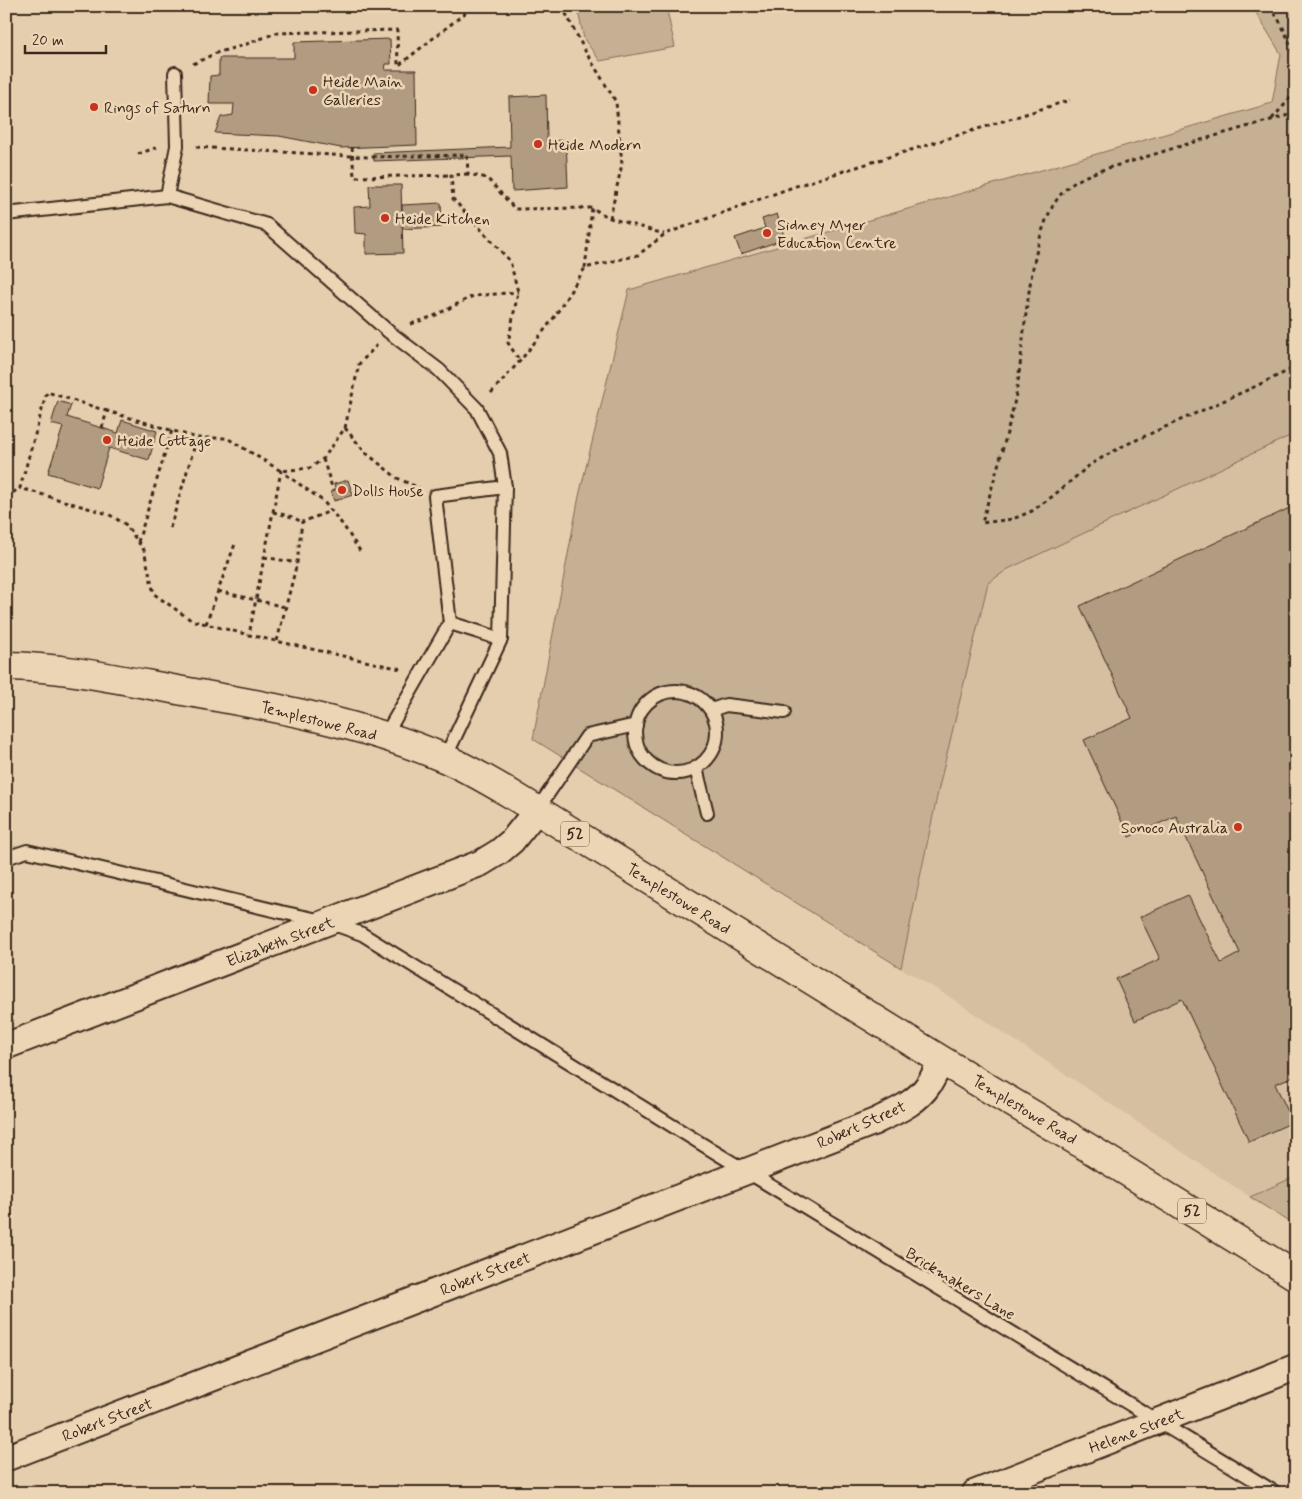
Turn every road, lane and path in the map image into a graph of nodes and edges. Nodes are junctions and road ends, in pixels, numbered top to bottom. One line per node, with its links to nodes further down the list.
1 (474, 6): 5 (path)
2 (562, 6): 19 (path)
3 (1270, 6): 4 (path)
4 (1296, 63)
5 (175, 73): 10 (lane)
6 (1296, 82): 9 (path)
7 (1070, 100): 20 (path)
8 (1296, 113): 9 (path)
9 (1271, 120): 25 (path)
10 (177, 146): 12 (path); 13 (path); 16 (lane)
11 (352, 147): 13 (path)
12 (138, 154)
13 (352, 156): 14 (path); 15 (path)
14 (468, 174): 15 (path); 17 (path)
15 (451, 175): 22 (path)
16 (167, 196): 18 (lane); 23 (lane)
17 (592, 208): 19 (path); 21 (path)
18 (6, 214)
19 (610, 218): 20 (path)
20 (665, 234): 21 (path)
21 (585, 268): 24 (path)
22 (518, 292): 23 (path); 24 (path)
23 (389, 332): 26 (lane); 29 (path)
24 (520, 361): 26 (path)
25 (1296, 367)
26 (477, 409): 35 (lane)
27 (107, 411): 28 (path); 30 (path); 36 (path)
28 (102, 428)
29 (345, 428): 32 (path); 37 (path)
30 (172, 430): 31 (path); 43 (path)
31 (197, 438): 33 (path); 42 (path)
32 (323, 460): 33 (path); 34 (path)
33 (281, 471): 39 (path); 40 (path)
34 (332, 487)
35 (505, 487): 37 (lane); 54 (lane)
36 (20, 488): 38 (path); 43 (path)
37 (435, 496): 51 (lane)
38 (6, 497)
39 (331, 511): 41 (path); 45 (path)
40 (273, 512): 41 (path); 46 (path)
41 (302, 522): 47 (path)
42 (170, 528)
43 (138, 542): 52 (path)
44 (235, 544): 48 (path)
45 (360, 551)
46 (264, 557): 47 (path); 49 (path)
47 (297, 563): 50 (path)
48 (218, 591): 49 (path); 52 (path)
49 (256, 600): 50 (path); 53 (path)
50 (286, 608): 55 (path)
51 (450, 623): 54 (lane); 57 (lane)
52 (206, 624): 53 (path)
53 (249, 635): 55 (path)
54 (501, 639): 62 (lane)
55 (277, 641): 57 (path)
56 (6, 666): 61 (main road, Templestowe Road / 52)
57 (421, 673): 61 (lane)
58 (711, 710): 59 (lane); 60 (lane); 63 (lane)
59 (784, 712)
60 (636, 725): 63 (lane); 64 (lane)
61 (384, 736): 62 (main road, Templestowe Road / 52)
62 (445, 758): 64 (main road, Templestowe Road / 52)
63 (696, 768): 65 (lane)
64 (536, 810): 67 (street, Elizabeth Street); 69 (main road, Templestowe Road / 52)
65 (707, 813)
66 (6, 858): 67 (lane, Brickmakers Lane)
67 (328, 922): 68 (street, Elizabeth Street); 70 (lane, Brickmakers Lane)
68 (6, 1046)
69 (941, 1060): 70 (street, Robert Street); 71 (main road, Templestowe Road / 52)
70 (746, 1172): 73 (lane, Brickmakers Lane); 74 (street, Robert Street)
71 (1296, 1276)
72 (1296, 1367): 73 (street, Helene Street)
73 (1158, 1422): 75 (street, Helene Street); 76 (lane, Brickmakers Lane)
74 (6, 1458)
75 (975, 1493)
76 (1276, 1493)

